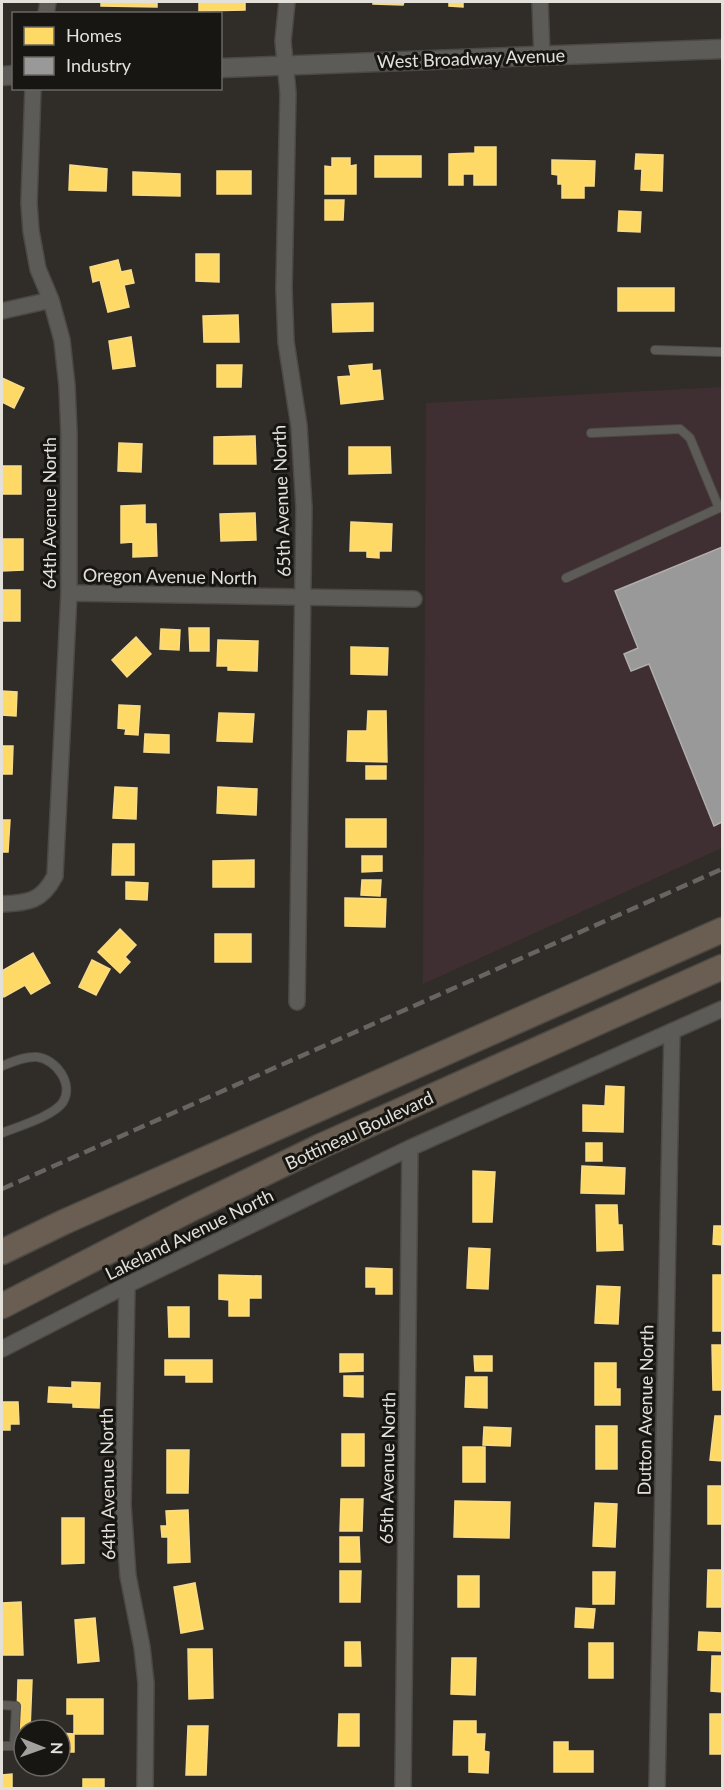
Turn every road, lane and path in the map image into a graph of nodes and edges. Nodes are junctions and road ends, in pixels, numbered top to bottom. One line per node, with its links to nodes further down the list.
1 (287, 2): 5 (street, 65th Avenue North)
2 (540, 2): 4 (street)
3 (723, 49): 4 (street, West Broadway Avenue)
4 (542, 55): 5 (street, West Broadway Avenue)
5 (285, 66): 6 (street, West Broadway Avenue); 16 (street, 65th Avenue North)
6 (222, 68)
7 (33, 90): 8 (street, 64th Avenue North)
8 (51, 300): 9 (street); 15 (street, 64th Avenue North)
9 (2, 310)
10 (655, 350): 11 (lane)
11 (723, 352)
12 (591, 433): 13 (lane)
13 (721, 507): 14 (lane)
14 (566, 578)
15 (69, 593): 16 (street, Oregon Avenue North); 18 (street, 64th Avenue North)
16 (303, 598): 17 (street, Oregon Avenue North); 21 (street, 65th Avenue North)
17 (414, 599)
18 (2, 904)
19 (723, 930): 27 (highway, Bottineau Boulevard)
20 (723, 967): 29 (highway, Bottineau Boulevard)
21 (297, 1002)
22 (723, 1009): 23 (street, Lakeland Avenue North)
23 (672, 1031): 26 (street, Lakeland Avenue North); 35 (street, Dutton Avenue North)
24 (2, 1066): 25 (lane)
25 (2, 1133)
26 (410, 1148): 28 (street, Lakeland Avenue North); 34 (street, 65th Avenue North)
27 (2, 1252)
28 (127, 1285): 30 (street, Lakeland Avenue North); 33 (street, 64th Avenue North)
29 (2, 1306)
30 (2, 1349)
31 (2, 1705): 32 (lane)
32 (2, 1746)
33 (145, 1788)
34 (404, 1788)
35 (657, 1788)

